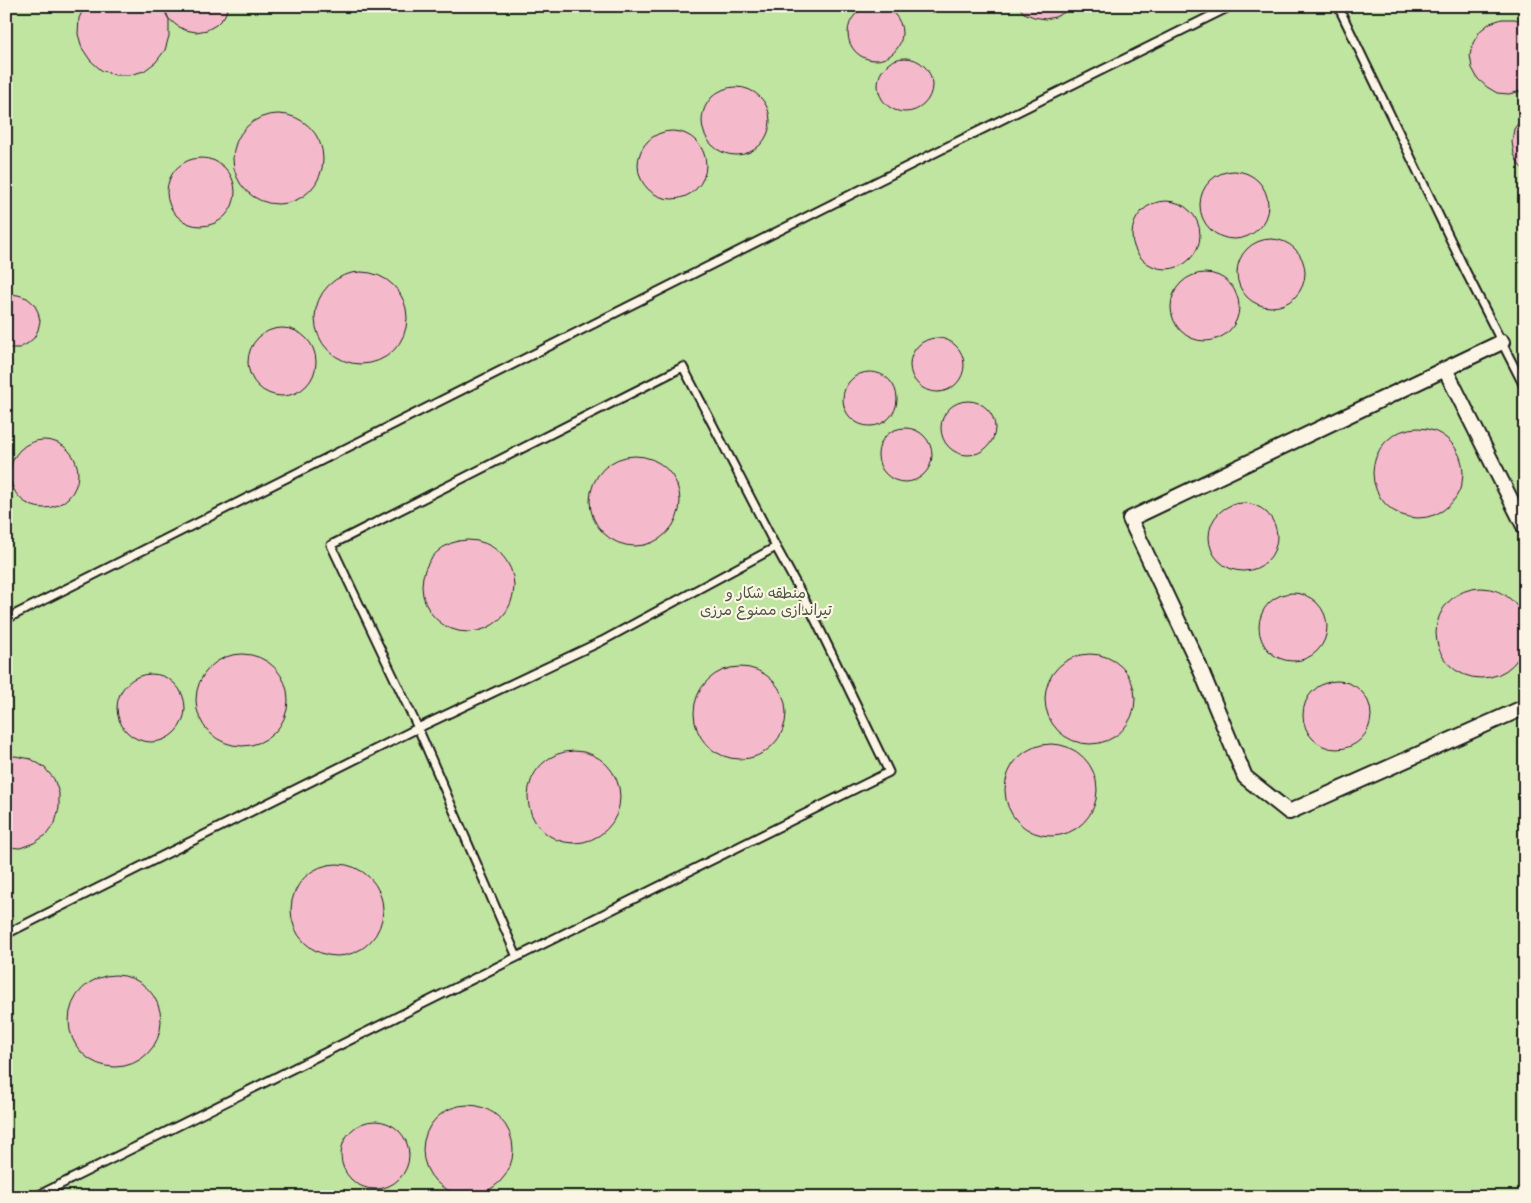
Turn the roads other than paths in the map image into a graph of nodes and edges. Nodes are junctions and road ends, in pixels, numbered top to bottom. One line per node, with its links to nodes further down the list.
1 (1231, 6): 8 (lane)
2 (1338, 6): 3 (lane)
3 (1502, 342): 4 (street); 5 (lane)
4 (1445, 369): 6 (street); 9 (street)
5 (1525, 388)
6 (1525, 528)
7 (776, 547): 10 (lane); 10 (lane); 12 (lane)
8 (6, 619)
9 (1525, 707)
10 (418, 728): 11 (lane); 12 (lane)
11 (6, 934)
12 (518, 957): 13 (lane)
13 (36, 1197)

